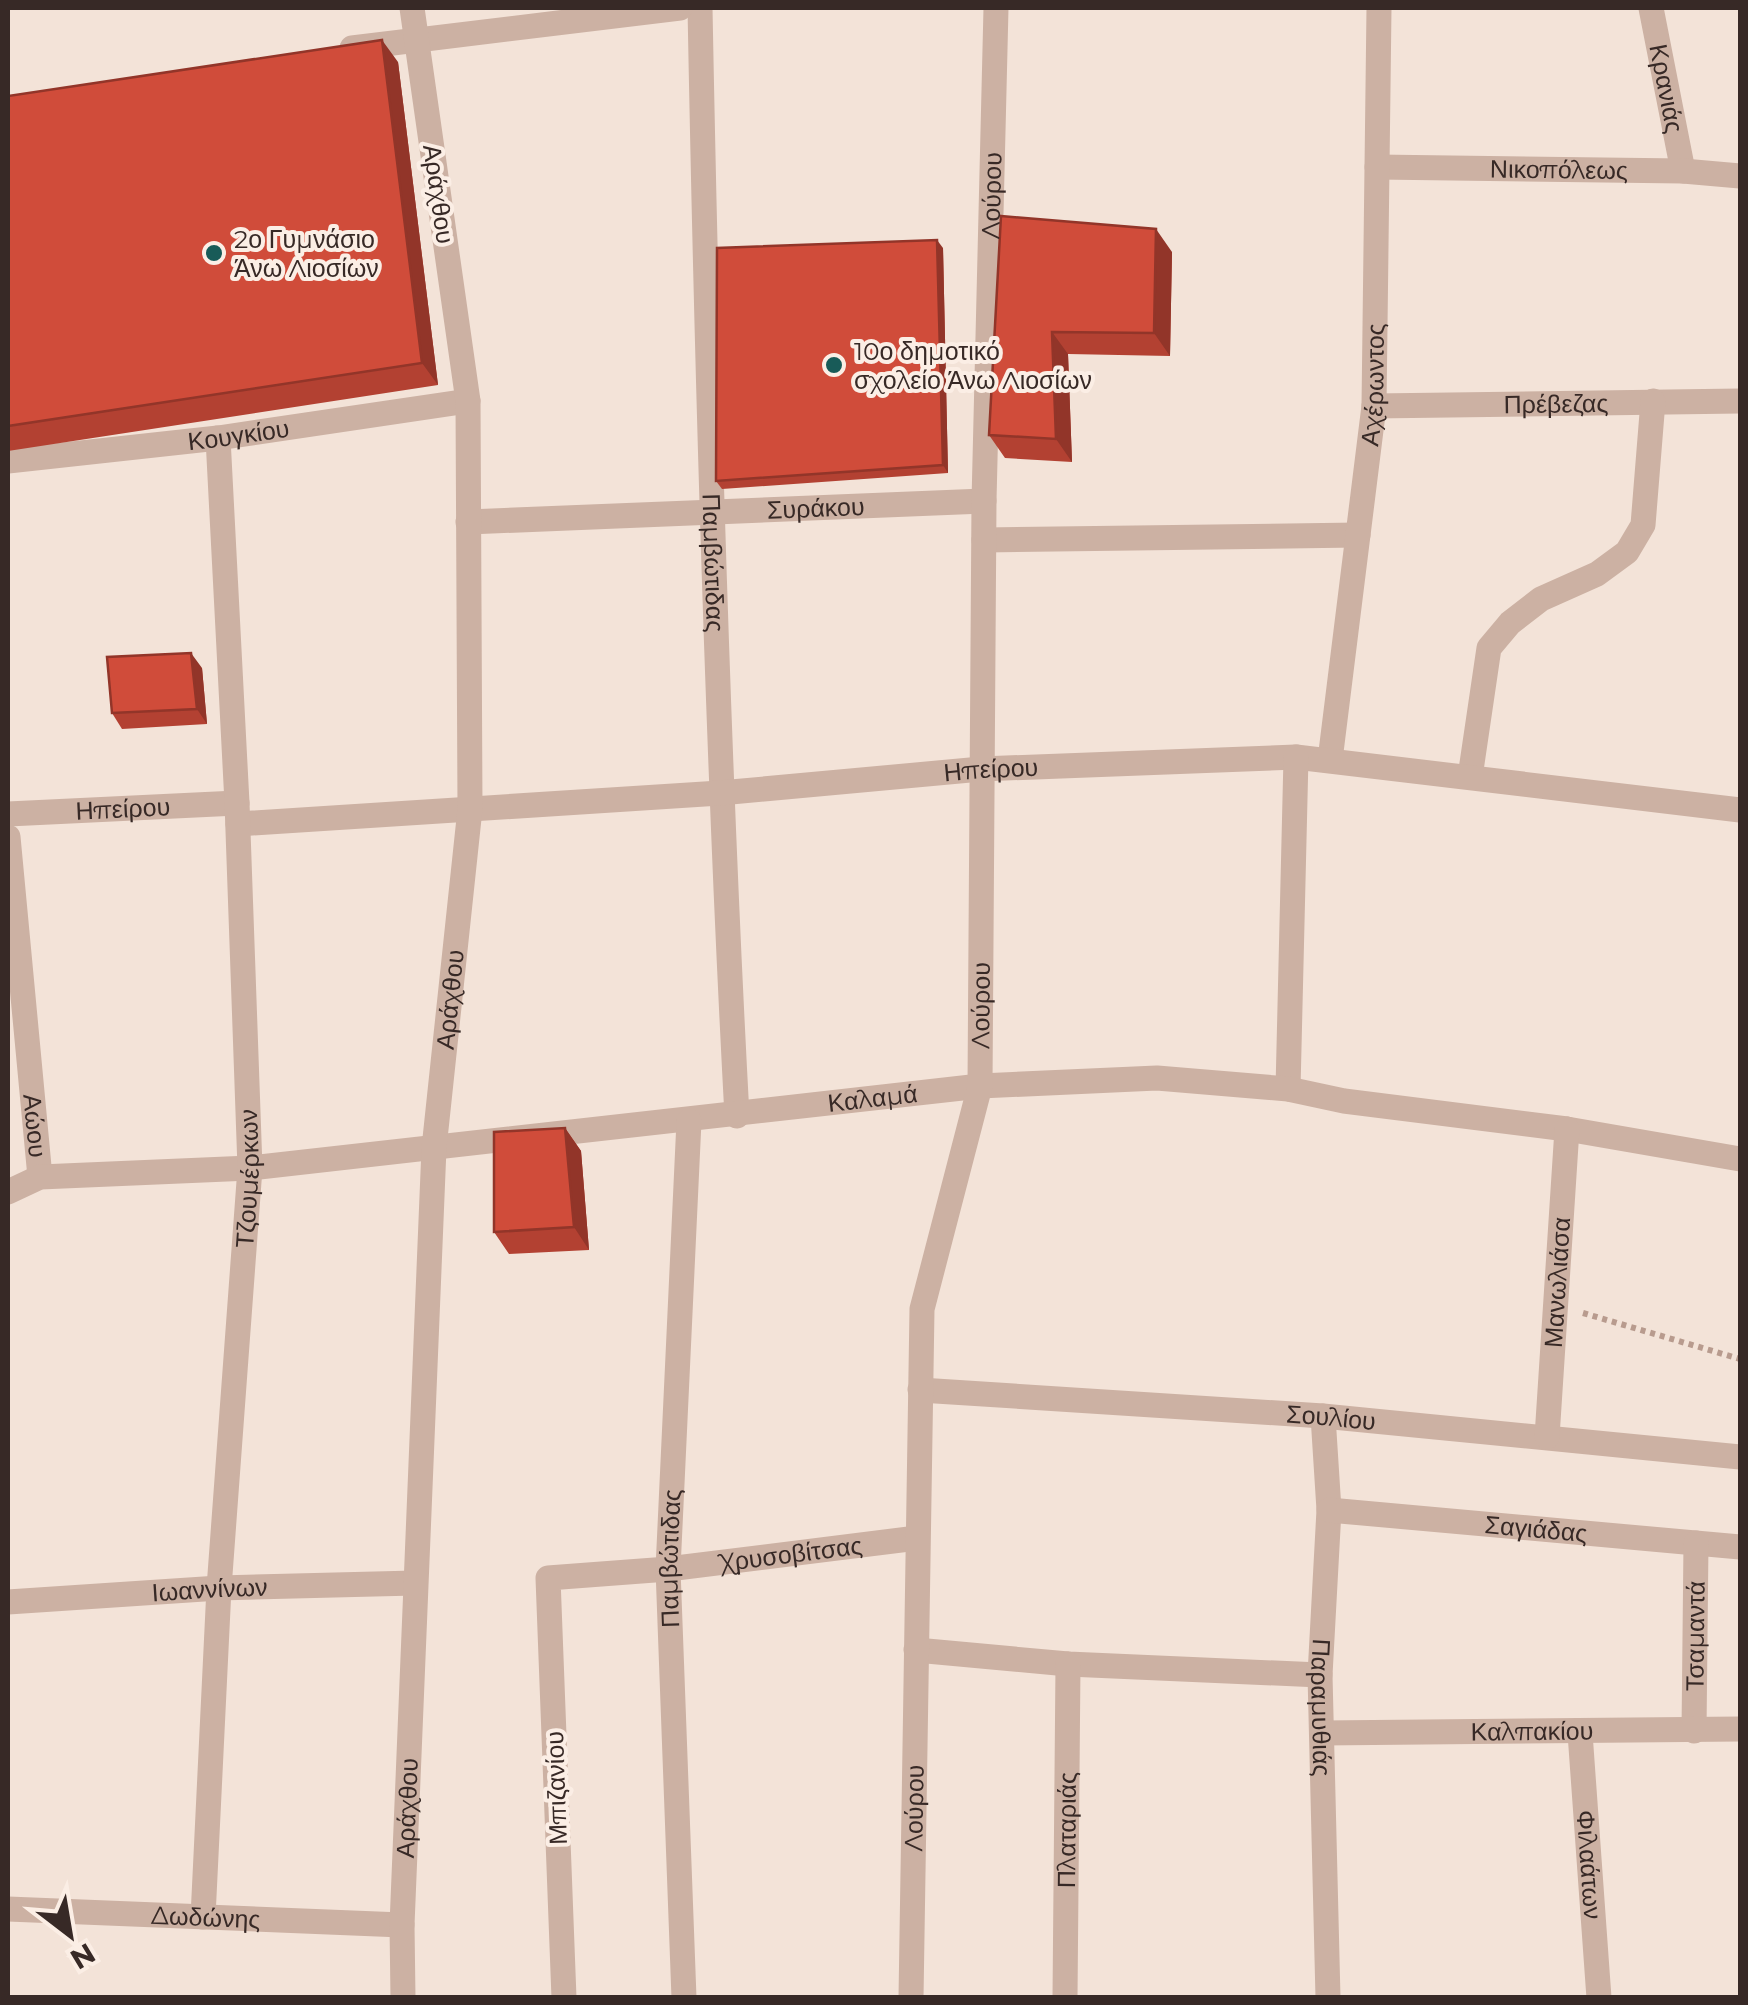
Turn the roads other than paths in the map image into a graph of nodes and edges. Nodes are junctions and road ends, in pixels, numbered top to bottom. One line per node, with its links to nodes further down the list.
1 (412, 8): 7 (street, Αράχθου)
2 (680, 8): 7 (street)
3 (700, 8): 19 (street, Παμβώτιδας)
4 (996, 8): 18 (street, Λούρου)
5 (1379, 8): 9 (street, Αχέρωντος)
6 (1651, 8): 10 (street, Κρανιάς)
7 (416, 38): 8 (street); 12 (street, Αράχθου)
8 (319, 54)
9 (1377, 167): 10 (street, Νικοπόλεως); 15 (street, Αχέρωντος)
10 (1683, 171): 11 (street, Νικοπόλεως)
11 (1740, 176)
12 (468, 401): 16 (street, Κουγκίου); 20 (street, Αράχθου)
13 (1740, 401): 14 (street, Πρέβεζας)
14 (1653, 402): 15 (street, Πρέβεζας); 26 (street)
15 (1374, 406): 21 (street, Αχέρωντος)
16 (218, 438): 17 (street, Κουγκίου); 31 (street, Τζουμέρκων)
17 (8, 460)
18 (984, 501): 19 (street, Συράκου); 22 (street, Λούρου)
19 (710, 514): 20 (street, Συράκου); 27 (street, Παμβώτιδας)
20 (468, 522): 28 (street, Αράχθου)
21 (1358, 535): 22 (street); 24 (street, Αχέρωντος)
22 (984, 540): 25 (street, Λούρου)
23 (1296, 756): 24 (street, Ηπείρου); 25 (street, Ηπείρου); 34 (street)
24 (1330, 760): 26 (street, Ηπείρου)
25 (980, 768): 27 (street, Ηπείρου); 33 (street, Λούρου)
26 (1470, 777): 29 (street, Ηπείρου)
27 (720, 793): 28 (street, Ηπείρου); 35 (street, Παμβώτιδας)
28 (470, 809): 31 (street, Ηπείρου); 38 (street, Αράχθου)
29 (1740, 810)
30 (8, 814): 31 (street, Ηπείρου)
31 (238, 814): 40 (street, Τζουμέρκων)
32 (8, 837): 41 (street, Αώου)
33 (980, 1086): 34 (street, Καλαμά); 35 (street, Καλαμά); 43 (street, Λούρου)
34 (1288, 1090): 37 (street, Καλαμά)
35 (737, 1116): 36 (street, Καλαμά)
36 (690, 1121): 38 (street, Καλαμά); 51 (street, Παμβώτιδας)
37 (1566, 1129): 39 (street, Καλαμά); 45 (street, Μανωλιάσα)
38 (434, 1148): 40 (street, Καλαμά); 53 (street, Αράχθου)
39 (1740, 1158)
40 (250, 1168): 41 (street, Καλαμά); 54 (street, Τζουμέρκων)
41 (40, 1177): 42 (street, Καλαμά)
42 (8, 1192)
43 (920, 1390): 44 (street, Σουλίου); 48 (street, Λούρου)
44 (1323, 1416): 45 (street, Σουλίου); 47 (street, Παραμυθιάς)
45 (1547, 1437): 46 (street, Σουλίου)
46 (1740, 1457)
47 (1329, 1510): 49 (street, Σαγιάδας); 58 (street, Παραμυθιάς)
48 (916, 1538): 51 (street, Χρυσοβίτσας); 56 (street, Λούρου)
49 (1696, 1543): 50 (street, Σαγιάδας); 60 (street, Τσαμαντά)
50 (1740, 1547)
51 (668, 1570): 52 (street, Χρυσοβίτσας); 68 (street, Παμβώτιδας)
52 (548, 1578): 67 (street, Μπιζανίου)
53 (416, 1583): 54 (street, Ιωαννίνων); 65 (street, Αράχθου)
54 (219, 1588): 55 (street, Ιωαννίνων); 64 (street, Τζουμέρκων)
55 (8, 1602)
56 (916, 1650): 57 (street); 69 (street, Λούρου)
57 (1068, 1664): 58 (street); 70 (street, Πλαταριάς)
58 (1320, 1675): 61 (street, Παραμυθιάς)
59 (1740, 1729): 60 (street, Καλπακίου)
60 (1694, 1731): 62 (street, Καλπακίου)
61 (1322, 1733): 62 (street, Καλπακίου); 71 (street, Παραμυθιάς)
62 (1580, 1733): 72 (street, Φιλαάτων)
63 (8, 1910): 64 (street, Δωδώνης)
64 (203, 1916): 65 (street, Δωδώνης)
65 (402, 1924): 66 (street, Αράχθου)
66 (403, 1998)
67 (564, 1998)
68 (684, 1998)
69 (911, 1998)
70 (1065, 1998)
71 (1328, 1998)
72 (1599, 1998)

